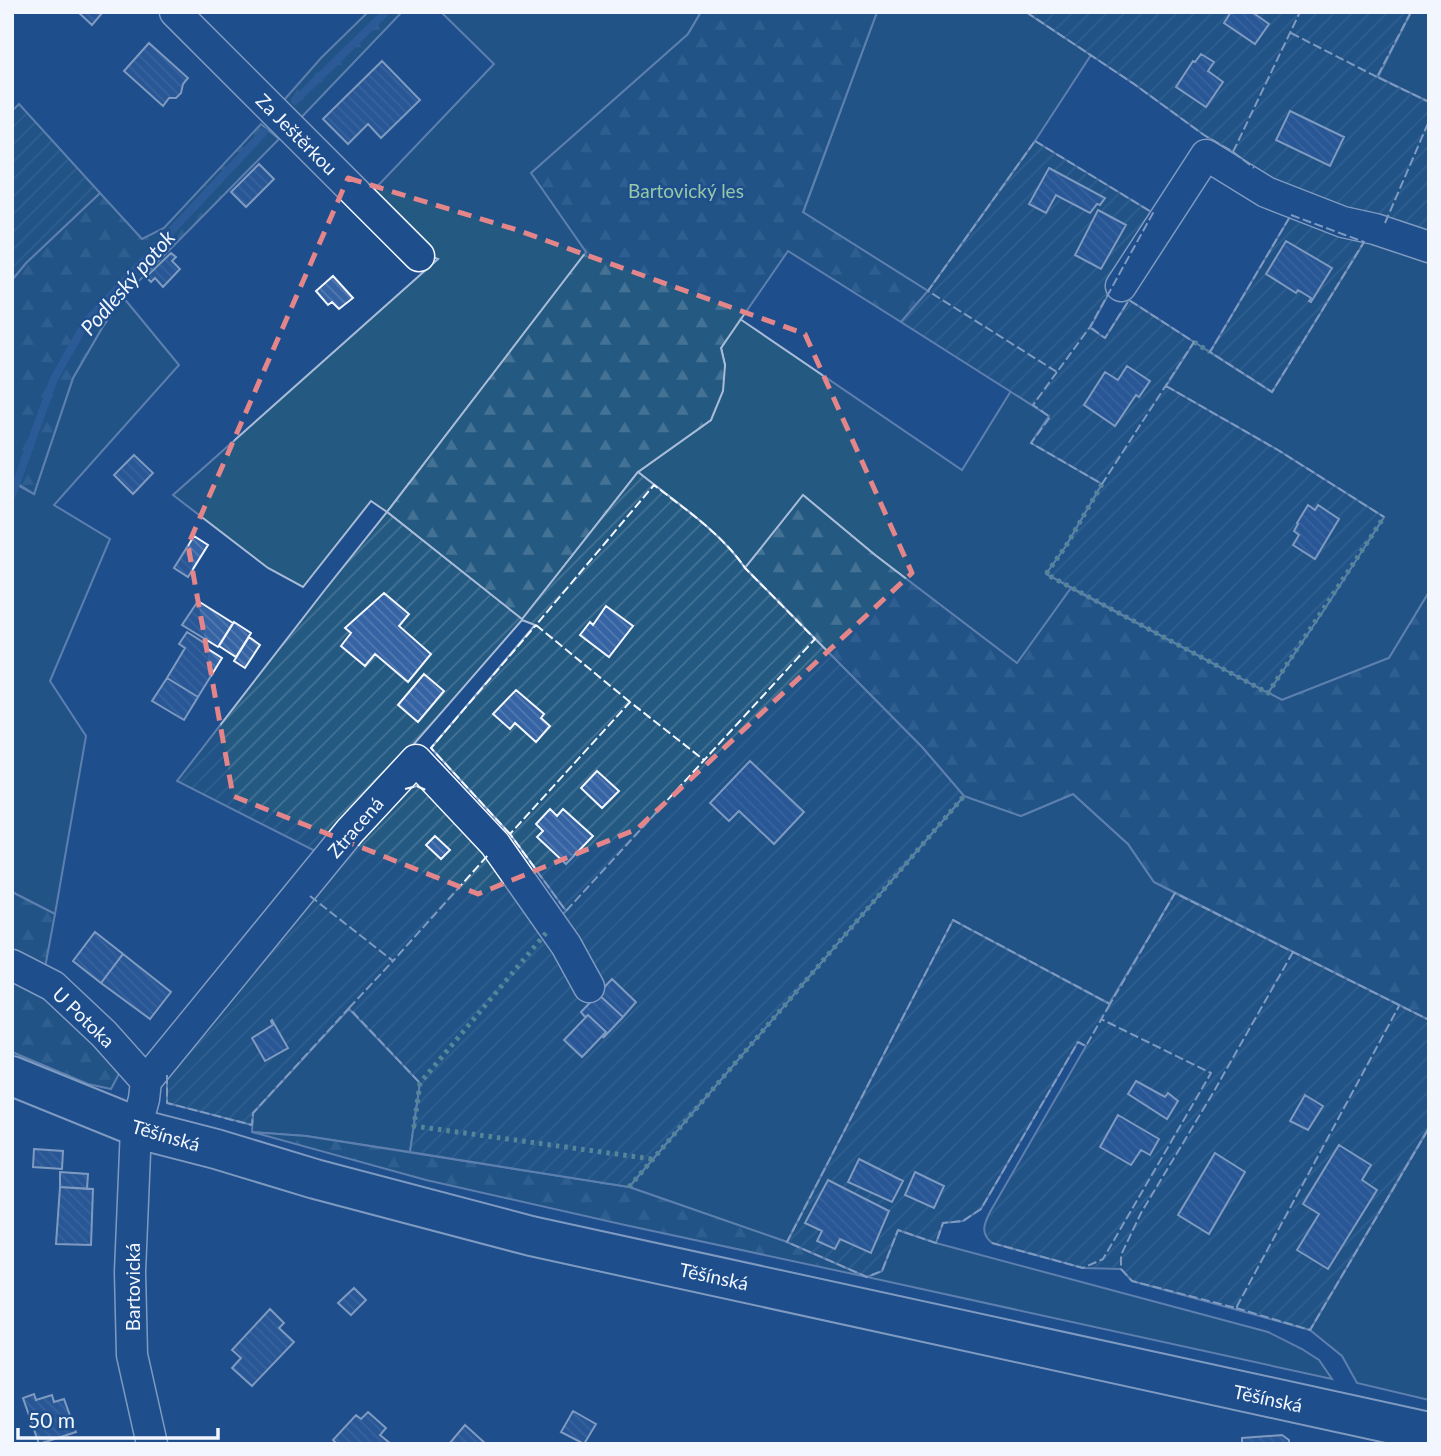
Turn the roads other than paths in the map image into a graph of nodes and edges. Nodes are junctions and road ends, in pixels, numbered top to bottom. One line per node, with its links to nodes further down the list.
1 (175, 12): 3 (street, Za Ještěrkou)
2 (1429, 247): 4 (street)
3 (419, 256)
4 (1121, 286)
5 (12, 965): 8 (street, U Potoka)
6 (589, 987): 8 (street, Ztracená)
7 (12, 1076): 9 (main road, Těšínská)
8 (146, 1081): 9 (street, Ztracená)
9 (136, 1128): 10 (main road, Těšínská); 11 (street, Bartovická)
10 (1429, 1432)
11 (152, 1444)

